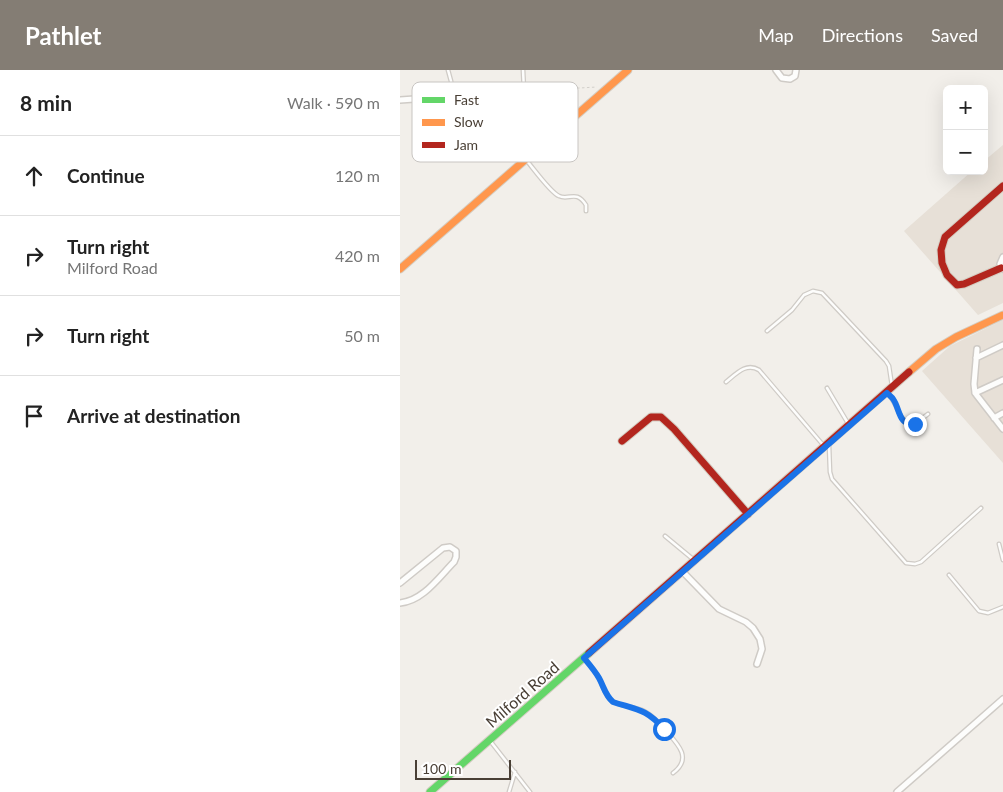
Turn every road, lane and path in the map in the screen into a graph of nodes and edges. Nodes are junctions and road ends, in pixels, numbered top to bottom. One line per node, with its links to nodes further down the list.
1 (628, 70): 4 (street)
2 (776, 70): 3 (street)
3 (796, 70)
4 (611, 86): 5 (path); 6 (street)
5 (578, 88)
6 (578, 115)
7 (524, 162): 12 (street)
8 (528, 162): 10 (lane)
9 (1003, 186): 13 (street)
10 (586, 211)
11 (1003, 257): 13 (street)
12 (400, 269)
13 (1002, 269)
14 (1003, 315): 22 (street, Milford Road)
15 (767, 331): 22 (lane)
16 (1003, 345): 18 (street)
17 (977, 349): 18 (street)
18 (976, 358): 23 (street)
19 (1003, 380): 23 (street)
20 (726, 382): 30 (lane)
21 (826, 388): 27 (lane)
22 (890, 391): 25 (lane); 27 (street, Milford Road)
23 (975, 393): 26 (street)
24 (1003, 413): 26 (street)
25 (928, 414)
26 (994, 418): 28 (street)
27 (850, 425): 30 (street, Milford Road)
28 (1003, 428)
29 (622, 441): 32 (street)
30 (827, 445): 31 (lane); 32 (street, Milford Road)
31 (981, 508)
32 (748, 514): 36 (street, Milford Road)
33 (664, 536): 36 (lane)
34 (999, 544): 35 (lane)
35 (1003, 560)
36 (695, 561): 37 (street, Milford Road)
37 (682, 571): 42 (street, Milford Road); 43 (street)
38 (949, 575): 41 (lane)
39 (400, 583): 40 (street)
40 (400, 602)
41 (1003, 607)
42 (584, 658): 45 (street, Milford Road); 47 (lane)
43 (757, 664)
44 (1003, 699): 51 (street)
45 (490, 741): 46 (lane); 48 (street, Milford Road)
46 (515, 772): 49 (lane); 50 (lane)
47 (673, 773)
48 (430, 792)
49 (509, 792)
50 (530, 792)
51 (897, 792)

